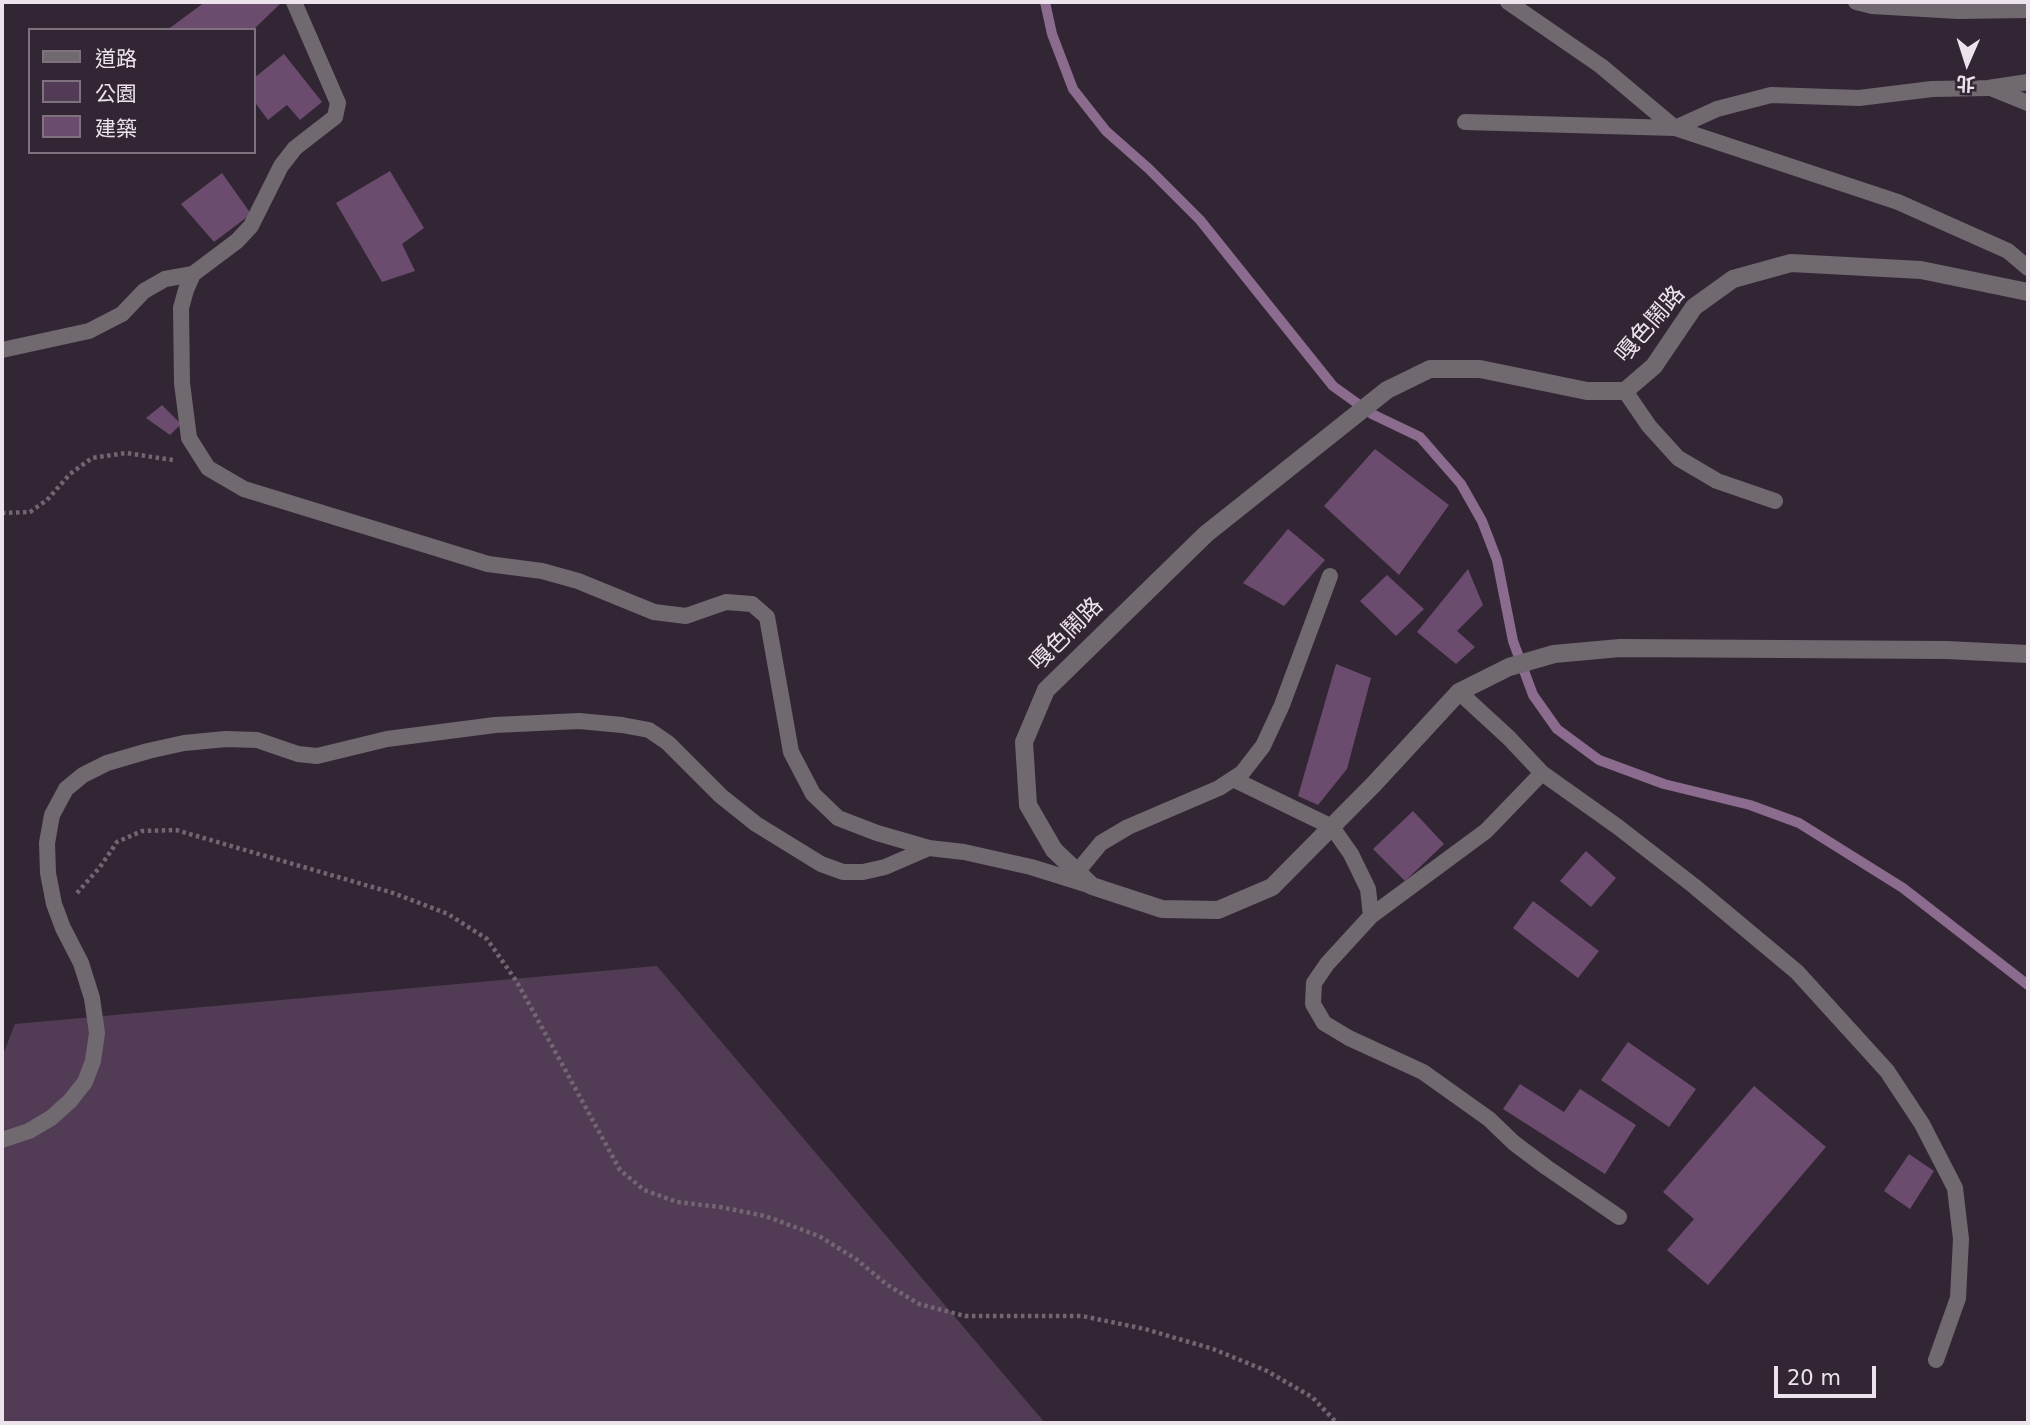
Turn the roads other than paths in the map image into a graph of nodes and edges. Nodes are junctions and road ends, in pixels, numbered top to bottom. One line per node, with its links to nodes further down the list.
1 (294, 2): 11 (lane)
2 (1508, 2): 9 (lane)
3 (1856, 2): 4 (lane)
4 (2028, 10)
5 (2028, 82): 6 (lane)
6 (1989, 88): 7 (lane); 9 (lane)
7 (2028, 103)
8 (1465, 122): 9 (lane)
9 (1675, 128): 10 (lane)
10 (2028, 268)
11 (193, 274): 13 (lane); 22 (lane)
12 (2028, 292): 14 (street, 嘎色鬧路)
13 (2, 350)
14 (1625, 391): 15 (lane); 23 (street, 嘎色鬧路)
15 (1775, 501)
16 (1330, 576): 20 (lane)
17 (2028, 654): 18 (street, 嘎色鬧路)
18 (1459, 692): 19 (lane); 21 (street, 嘎色鬧路)
19 (1542, 773): 25 (lane); 28 (lane)
20 (1233, 779): 21 (lane); 23 (lane)
21 (1332, 827): 24 (street, 嘎色鬧路); 25 (lane)
22 (929, 848): 24 (lane); 26 (lane)
23 (1077, 872): 24 (street, 嘎色鬧路)
24 (1092, 886)
25 (1371, 916): 27 (lane)
26 (2, 1140)
27 (1619, 1217)
28 (1936, 1360)

